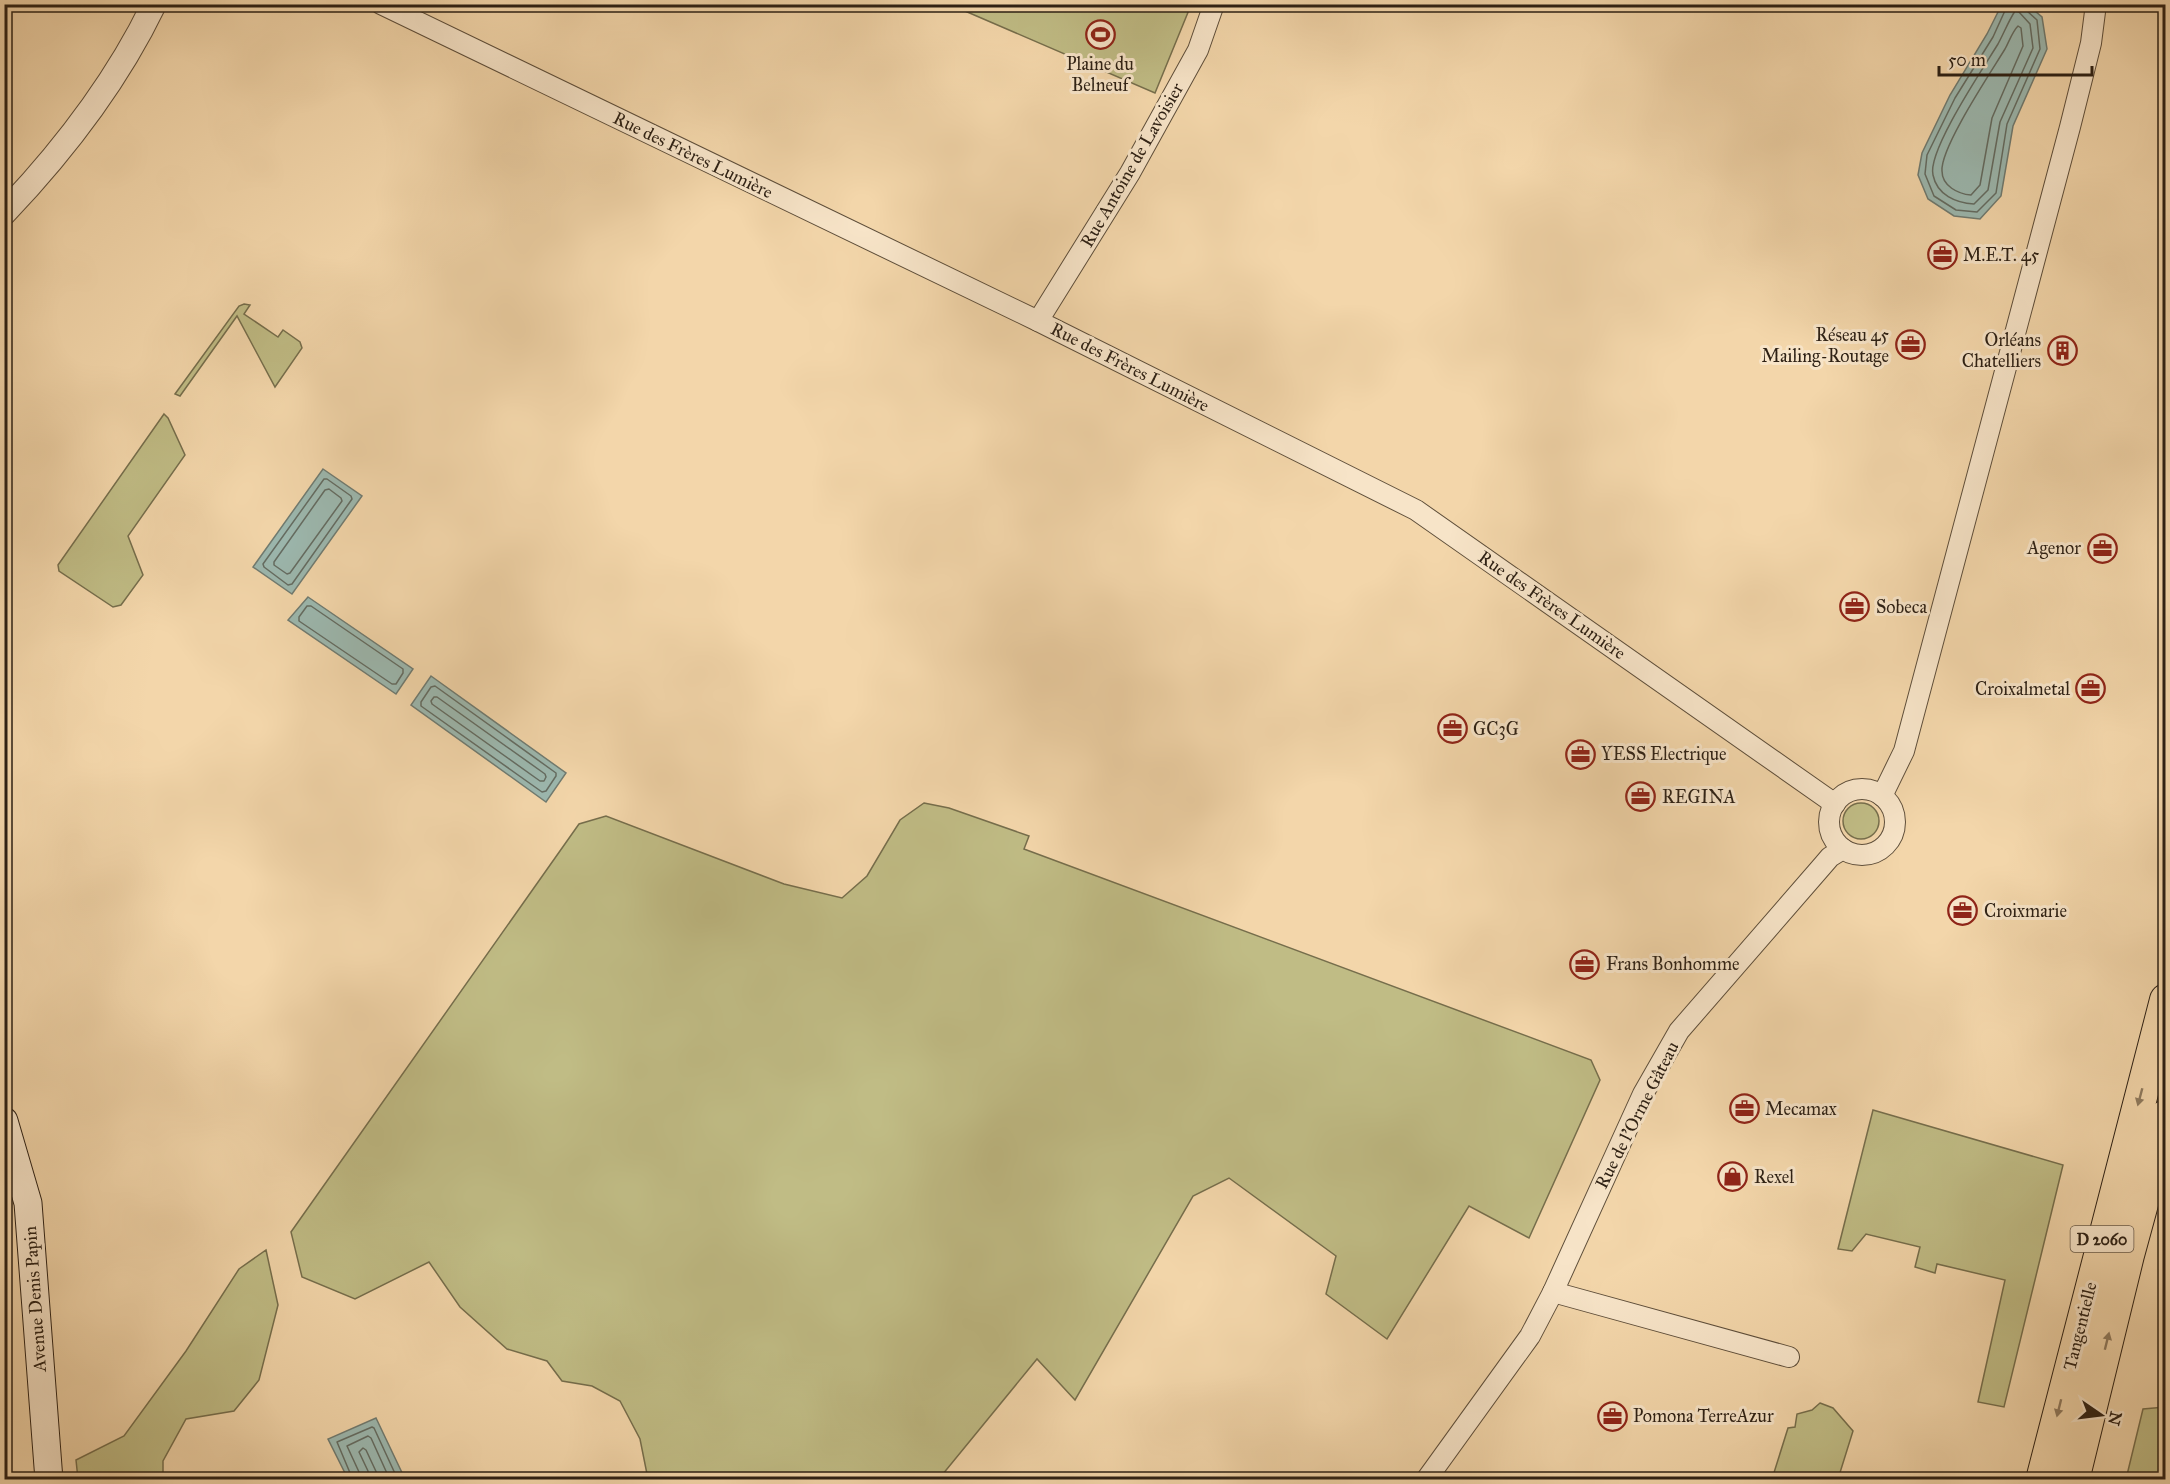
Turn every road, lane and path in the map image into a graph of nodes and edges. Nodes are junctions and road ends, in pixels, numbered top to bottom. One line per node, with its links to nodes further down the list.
1 (154, 4): 5 (street)
2 (381, 4): 6 (street, Rue des Frères Lumière)
3 (1214, 4): 6 (street, Rue Antoine de Lavoisier)
4 (2096, 4): 7 (street)
5 (4, 213)
6 (1038, 321): 8 (street, Rue des Frères Lumière)
7 (1882, 796): 8 (street); 9 (street)
8 (1835, 804): 9 (street)
9 (1843, 849): 13 (street, Rue de l'Orme Gâteau)
10 (2166, 1000): 17 (highway, Tangentielle / D 2060, one-way to 17)
11 (2166, 1116): 18 (highway, Tangentielle / D 2060, one-way to 11)
12 (4, 1121): 15 (main road, Avenue Denis Papin)
13 (1553, 1292): 14 (street); 16 (street, Rue de l'Orme Gâteau)
14 (1789, 1357)
15 (49, 1479)
16 (1426, 1479)
17 (2042, 1479)
18 (2073, 1479)

